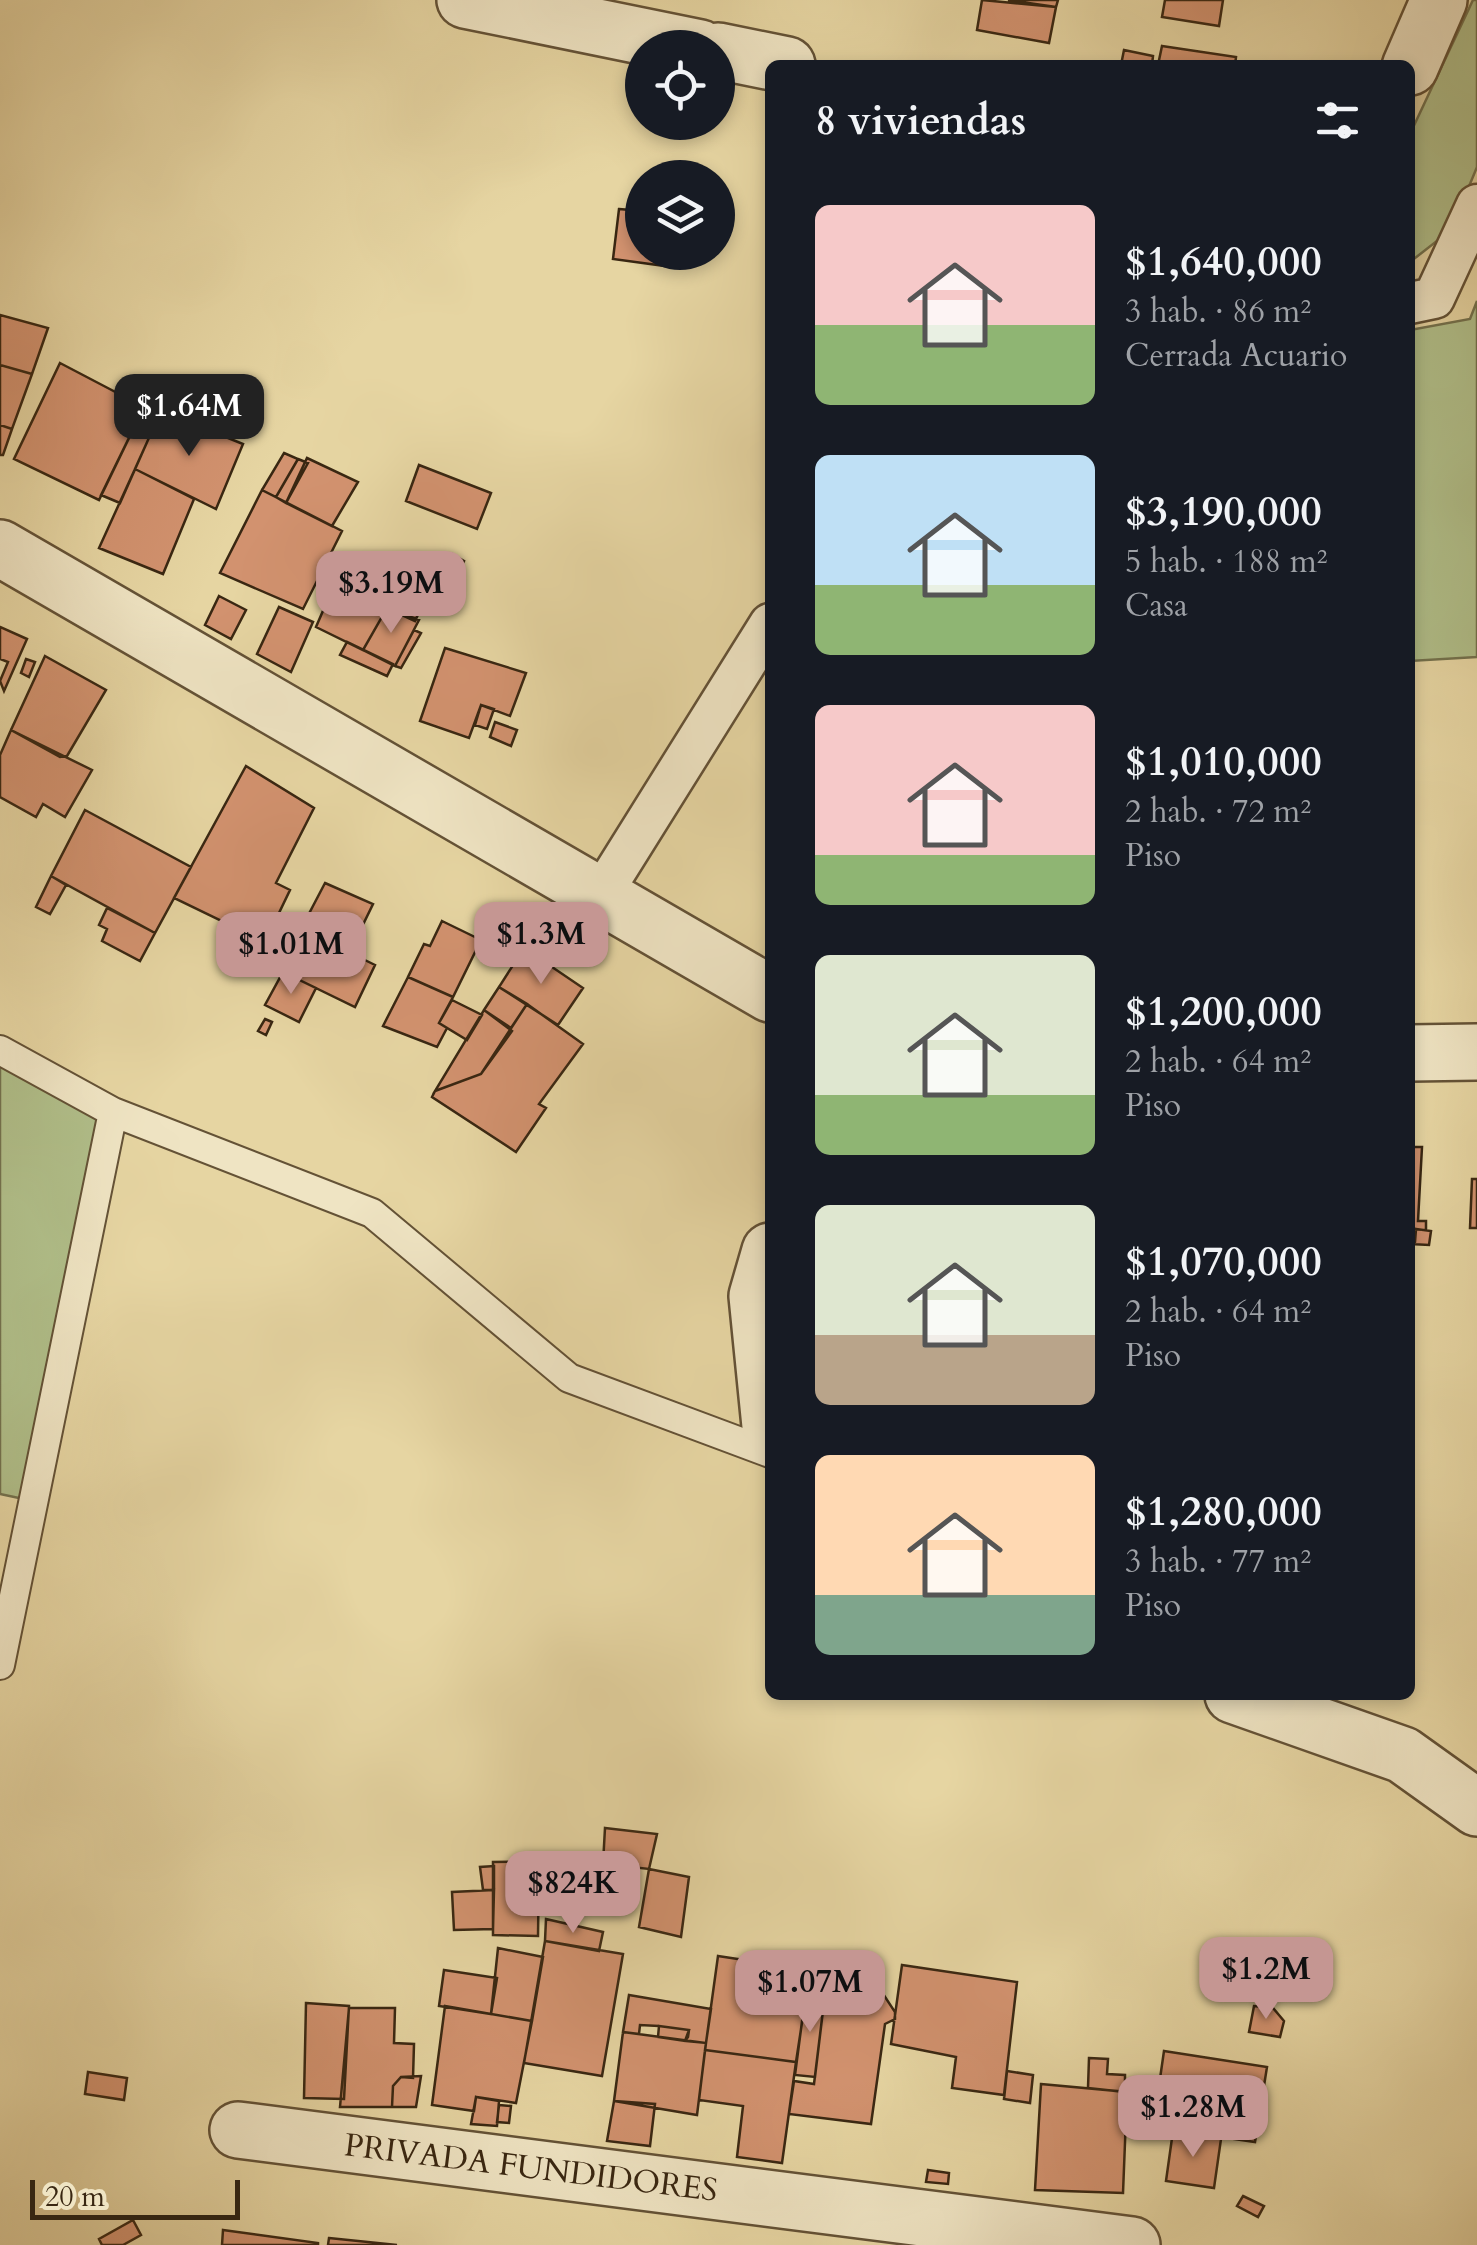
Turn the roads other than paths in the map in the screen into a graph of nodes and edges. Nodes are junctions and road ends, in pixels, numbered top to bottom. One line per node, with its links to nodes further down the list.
1 (465, 0): 3 (street)
2 (1439, 0): 5 (street)
3 (625, 33)
4 (735, 54): 6 (street)
5 (1413, 60)
6 (765, 61)
7 (1477, 204): 8 (street)
8 (1415, 302)
9 (0, 548): 11 (street)
10 (765, 632): 11 (street)
11 (600, 896): 12 (street)
12 (765, 991)
13 (0, 1050): 16 (lane)
14 (1477, 1052): 15 (street)
15 (1415, 1053)
16 (113, 1112): 19 (lane); 20 (lane)
17 (765, 1270): 18 (street)
18 (765, 1372)
19 (765, 1452)
20 (0, 1664)
21 (1247, 1700): 22 (street)
22 (1477, 1808)
23 (238, 2130): 24 (street, PRIVADA FUNDIDORES)
24 (820, 2224): 25 (street, PRIVADA FUNDIDORES)
25 (1132, 2245)

